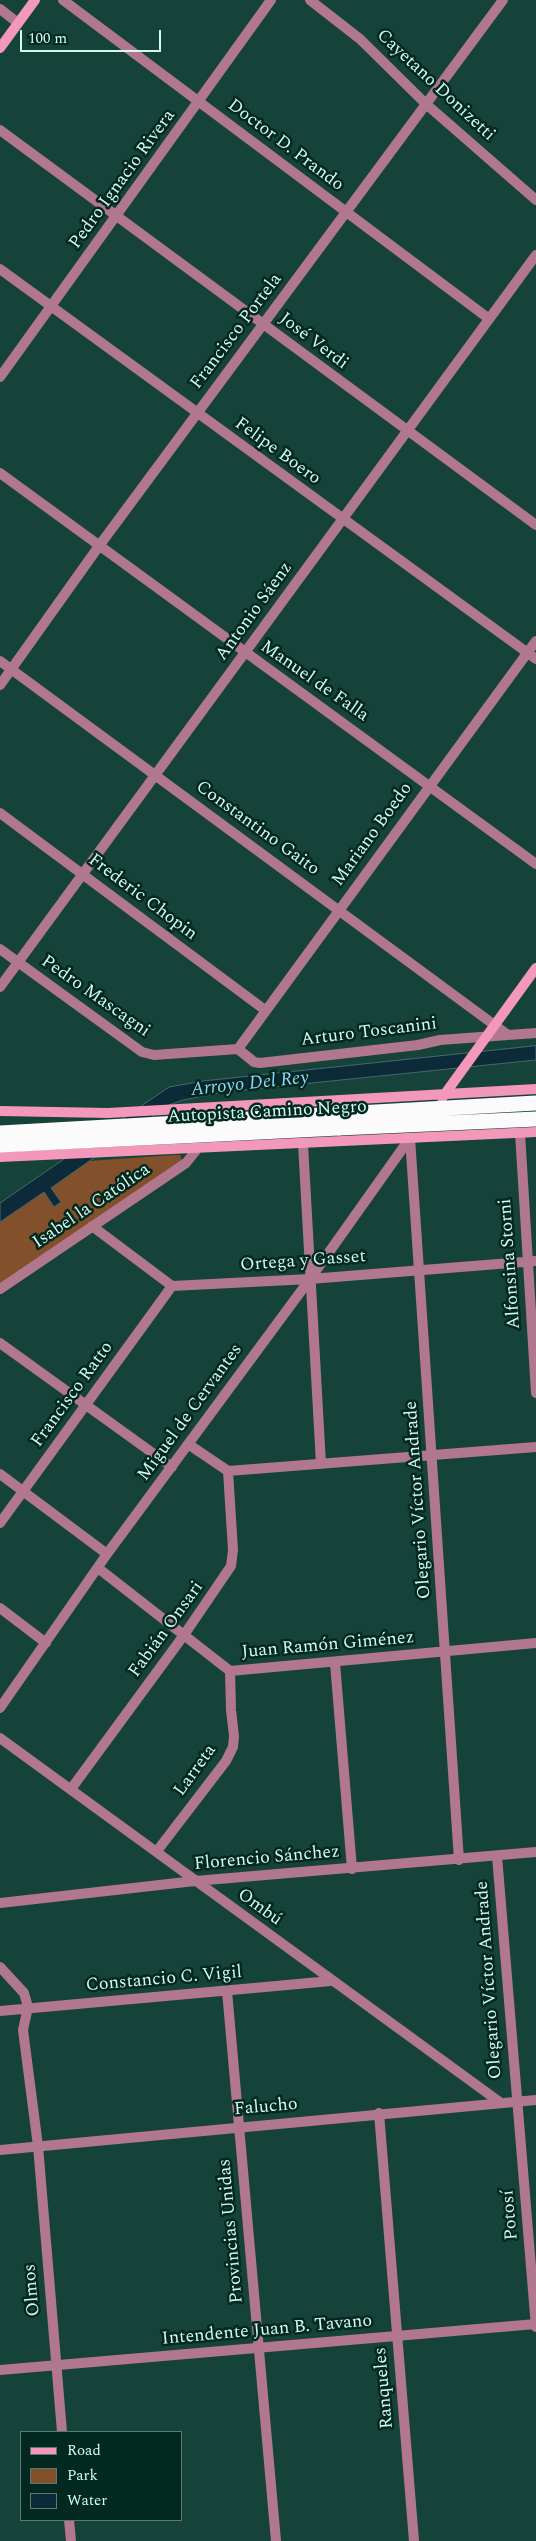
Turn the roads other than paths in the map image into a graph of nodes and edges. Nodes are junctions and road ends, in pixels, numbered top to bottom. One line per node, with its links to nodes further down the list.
1 (35, 0): 7 (street)
2 (63, 0): 9 (street, Doctor D. Prando)
3 (271, 0): 9 (street, Pedro Ignacio Rivera)
4 (310, 0): 10 (street, Cayetano Donizetti)
5 (503, 0): 10 (street, Francisco Portela)
6 (0, 10): 7 (street)
7 (18, 23): 8 (street)
8 (0, 48)
9 (199, 101): 13 (street, Doctor D. Prando); 14 (street, Pedro Ignacio Rivera)
10 (426, 104): 12 (street, Cayetano Donizetti); 13 (street, Francisco Portela)
11 (0, 130): 14 (street, José Verdi)
12 (536, 200)
13 (346, 213): 18 (street, Doctor D. Prando); 19 (street, Francisco Portela)
14 (116, 217): 17 (street, Pedro Ignacio Rivera); 19 (street, José Verdi)
15 (536, 255): 18 (street, Antonio Sáenz)
16 (0, 269): 17 (street, Felipe Boero)
17 (52, 307): 20 (street, Pedro Ignacio Rivera); 21 (street, Felipe Boero)
18 (488, 318): 22 (street, Antonio Sáenz)
19 (263, 325): 21 (street, Francisco Portela); 22 (street, José Verdi)
20 (0, 377)
21 (197, 413): 24 (street, Felipe Boero); 26 (street, Francisco Portela)
22 (406, 432): 24 (street, Antonio Sáenz); 25 (street, José Verdi)
23 (0, 473): 26 (street, Manuel de Falla)
24 (343, 520): 28 (street, Antonio Sáenz); 29 (street, Felipe Boero)
25 (536, 525)
26 (99, 546): 28 (street, Manuel de Falla); 31 (street, Francisco Portela)
27 (536, 641): 29 (street, Mariano Boedo)
28 (244, 652): 33 (street, Antonio Sáenz); 34 (street, Manuel de Falla)
29 (532, 655): 34 (street, Mariano Boedo)
30 (0, 661): 31 (street, Constantino Gaito)
31 (11, 669): 32 (street, Francisco Portela); 33 (street, Constantino Gaito)
32 (0, 685)
33 (157, 776): 37 (street, Antonio Sáenz); 38 (street, Constantino Gaito)
34 (430, 785): 36 (street, Manuel de Falla); 38 (street, Mariano Boedo)
35 (0, 813): 37 (street, Frederic Chopin)
36 (536, 864)
37 (84, 875): 40 (street, Antonio Sáenz); 43 (street, Frederic Chopin)
38 (339, 909): 43 (street, Mariano Boedo); 44 (street, Constantino Gaito)
39 (0, 949): 40 (street, Pedro Mascagni)
40 (19, 962): 42 (street, Antonio Sáenz); 48 (street, Pedro Mascagni)
41 (536, 968): 44 (street)
42 (0, 987)
43 (265, 1010): 48 (street, Mariano Boedo)
44 (495, 1023): 46 (street, Constantino Gaito); 47 (street)
45 (536, 1033): 46 (street, Arturo Toscanini)
46 (508, 1035): 47 (street, Arturo Toscanini)
47 (486, 1036): 48 (street, Arturo Toscanini); 50 (street)
48 (238, 1049)
49 (536, 1089): 50 (street)
50 (444, 1096): 52 (street); 58 (street)
51 (536, 1103): 54 (highway, Autopista Camino Negro, bridge)
52 (0, 1111)
53 (536, 1119): 54 (highway, Autopista Camino Negro, bridge)
54 (340, 1121): 59 (highway, Autopista Camino Negro); 59 (highway, Autopista Camino Negro)
55 (536, 1132): 57 (street)
56 (0, 1133): 59 (highway, Autopista Camino Negro)
57 (520, 1134): 58 (street); 65 (street, Alfonsina Storni)
58 (410, 1138): 60 (street); 66 (street, Olegario Víctor Andrade); 67 (street, Miguel de Cervantes)
59 (49, 1143): 61 (highway, Autopista Camino Negro); 62 (street); 63 (street)
60 (303, 1144): 62 (street); 67 (street)
61 (0, 1145)
62 (198, 1148): 64 (street, Isabel la Católica)
63 (0, 1158)
64 (92, 1226): 68 (street); 69 (street, Isabel la Católica)
65 (531, 1261): 66 (street, Ortega y Gasset); 71 (street, Alfonsina Storni)
66 (419, 1269): 67 (street, Ortega y Gasset); 75 (street, Olegario Víctor Andrade)
67 (310, 1279): 68 (street, Ortega y Gasset); 73 (street, Miguel de Cervantes); 76 (street)
68 (172, 1286): 72 (street, Francisco Ratto)
69 (0, 1290)
70 (0, 1343): 72 (street)
71 (536, 1393)
72 (85, 1405): 77 (street); 80 (street, Francisco Ratto)
73 (188, 1444): 77 (street, Miguel de Cervantes); 78 (street)
74 (536, 1447): 75 (street)
75 (432, 1456): 76 (street); 88 (street, Olegario Víctor Andrade)
76 (321, 1464): 78 (street)
77 (172, 1467): 82 (street, Miguel de Cervantes)
78 (228, 1472): 85 (street, Fabián Onsari)
79 (0, 1474): 80 (street)
80 (24, 1491): 81 (street, Francisco Ratto); 82 (street)
81 (0, 1523)
82 (107, 1554): 83 (street, Miguel de Cervantes)
83 (98, 1568): 85 (street, Juan Ramón Giménez); 86 (street, Miguel de Cervantes)
84 (0, 1608): 86 (street)
85 (184, 1635): 90 (street, Juan Ramón Giménez); 93 (street, Fabián Onsari)
86 (46, 1642): 91 (street, Miguel de Cervantes)
87 (536, 1643): 88 (street, Juan Ramón Giménez)
88 (447, 1652): 89 (street, Juan Ramón Giménez); 97 (street, Olegario Víctor Andrade)
89 (335, 1662): 90 (street, Juan Ramón Giménez); 98 (street)
90 (230, 1670): 94 (street, Larreta)
91 (0, 1708)
92 (0, 1738): 93 (street, Ombú)
93 (71, 1789): 94 (street, Ombú)
94 (157, 1851): 99 (street, Ombú)
95 (536, 1852): 96 (street, Florencio Sánchez)
96 (497, 1856): 97 (street, Florencio Sánchez); 107 (street, Olegario Víctor Andrade)
97 (459, 1860): 98 (street, Florencio Sánchez)
98 (352, 1869): 99 (street, Florencio Sánchez)
99 (195, 1881): 100 (street, Florencio Sánchez); 102 (street, Ombú)
100 (0, 1903)
101 (0, 1967): 104 (street)
102 (331, 1981): 103 (street, Constancio C. Vigil); 108 (street, Ombú)
103 (227, 1991): 104 (street, Constancio C. Vigil); 110 (street, Provincias Unidas)
104 (28, 2007): 105 (street, Constancio C. Vigil); 111 (street, Olmos)
105 (0, 2011)
106 (536, 2100): 107 (street, Falucho)
107 (516, 2102): 108 (street, Falucho); 113 (street, Potosí)
108 (501, 2103): 109 (street, Falucho)
109 (379, 2114): 110 (street, Falucho); 115 (street, Ranqueles)
110 (240, 2127): 111 (street, Falucho); 116 (street, Provincias Unidas)
111 (38, 2146): 112 (street, Falucho); 117 (street, Olmos)
112 (0, 2150)
113 (532, 2213): 114 (street, Potosí)
114 (536, 2325): 115 (street, Intendente Juan B. Tavano)
115 (397, 2336): 116 (street, Intendente Juan B. Tavano); 123 (street, Ranqueles)
116 (259, 2348): 117 (street, Intendente Juan B. Tavano); 122 (street, Provincias Unidas)
117 (56, 2366): 118 (street, Intendente Juan B. Tavano); 119 (street, Olmos)
118 (0, 2370)
119 (62, 2431)
120 (69, 2521): 121 (street)
121 (70, 2541)
122 (276, 2541)
123 (414, 2541)

